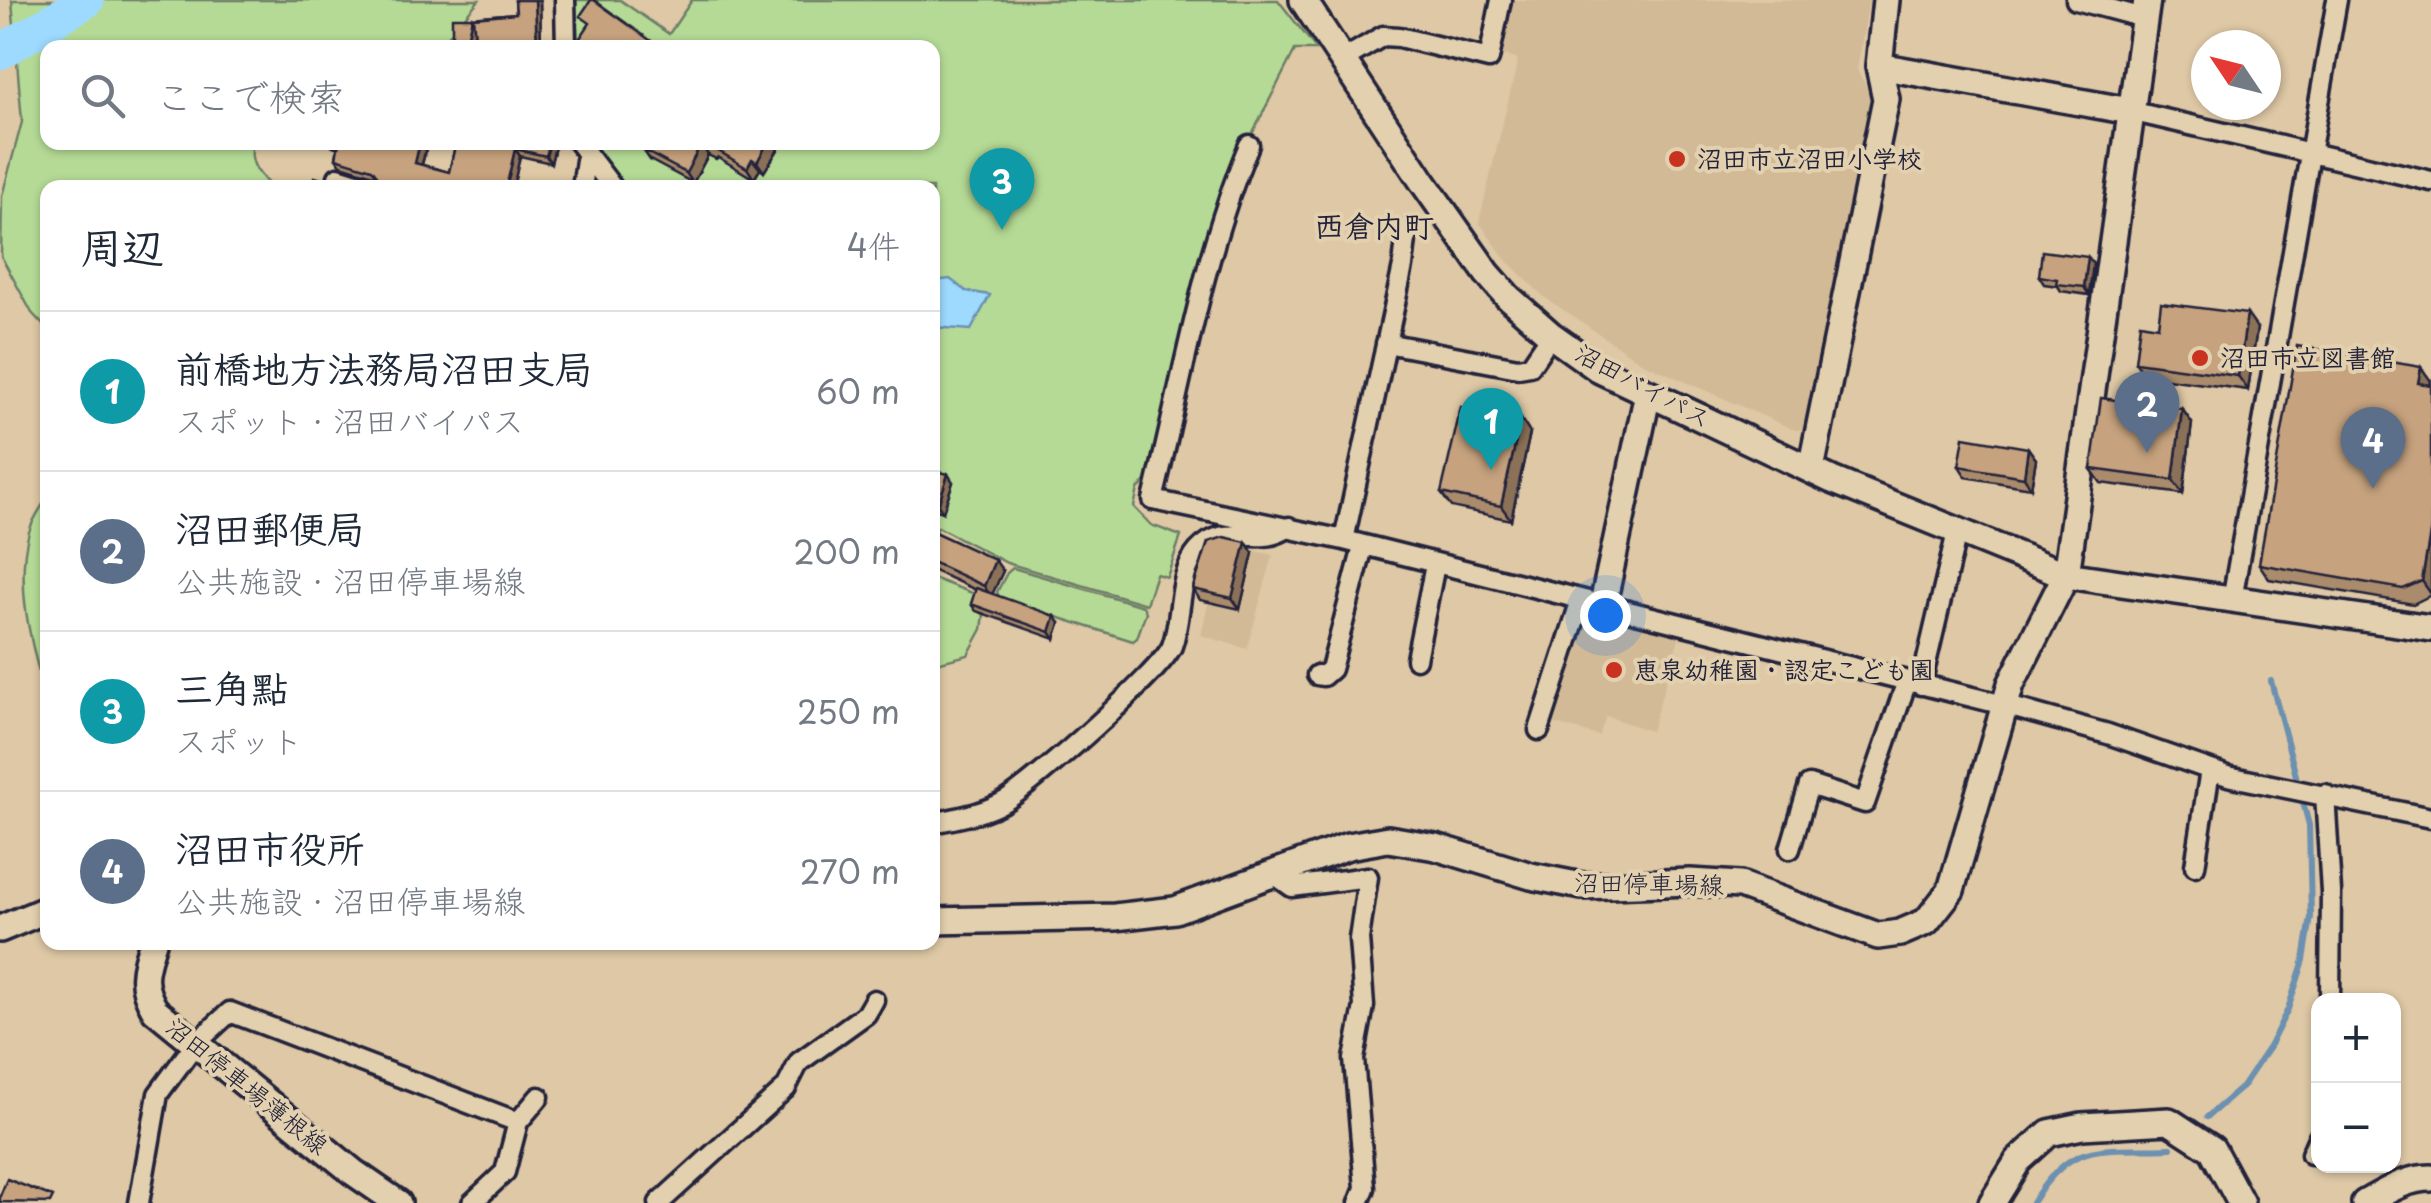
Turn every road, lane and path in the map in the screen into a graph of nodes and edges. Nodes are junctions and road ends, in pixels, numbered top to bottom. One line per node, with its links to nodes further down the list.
1 (565, 0): 8 (street)
2 (1304, 0): 9 (street, 沼田バイパス)
3 (1501, 0): 9 (street)
4 (1886, 0): 10 (street)
5 (2076, 0): 7 (street)
6 (2336, 0): 15 (street)
7 (2146, 9): 11 (street)
8 (566, 40)
9 (1344, 59): 22 (street, 沼田バイパス)
10 (1879, 66): 11 (street); 25 (street)
11 (2130, 111): 15 (street); 31 (street)
12 (1249, 146): 26 (street)
13 (582, 150): 18 (street)
14 (584, 150): 19 (street)
15 (2308, 154): 20 (street); 32 (street)
16 (338, 177): 17 (street)
17 (348, 180)
18 (582, 180)
19 (607, 180)
20 (2431, 181)
21 (1406, 230): 23 (street)
22 (1551, 335): 23 (street); 24 (street, 沼田バイパス)
23 (1386, 344): 28 (street)
24 (1648, 392): 25 (street, 沼田バイパス); 33 (street)
25 (1811, 470): 27 (street, 沼田バイパス)
26 (1289, 527): 28 (street); 43 (street)
27 (1957, 532): 31 (street, 沼田バイパス); 37 (street)
28 (1344, 540): 29 (street)
29 (1363, 547): 30 (street); 36 (street)
30 (1436, 565): 33 (street); 35 (street)
31 (2066, 575): 32 (street); 38 (street, 沼田停車場線)
32 (2232, 600): 34 (street)
33 (1592, 602): 37 (street); 39 (street)
34 (2431, 628)
35 (1416, 659)
36 (1316, 675)
37 (1914, 683): 38 (street); 44 (street)
38 (2004, 706): 40 (street); 46 (street, 沼田停車場線)
39 (1538, 730)
40 (2210, 770): 41 (street); 45 (street)
41 (2326, 794): 42 (street); 51 (street)
42 (2431, 818)
43 (940, 821)
44 (1790, 850)
45 (2196, 866)
46 (1274, 875): 48 (street, 沼田停車場線); 61 (street)
47 (40, 912): 49 (street)
48 (940, 921)
49 (0, 929)
50 (151, 950): 53 (street, 沼田停車場薄根線)
51 (2330, 993)
52 (874, 1000): 60 (street)
53 (195, 1044): 55 (street); 57 (street); 58 (street, 沼田停車場薄根線)
54 (540, 1098): 55 (street)
55 (518, 1122): 59 (street)
56 (2431, 1178): 64 (street)
57 (138, 1203)
58 (398, 1203)
59 (472, 1203)
60 (659, 1203)
61 (1360, 1203)
62 (1992, 1203): 63 (street)
63 (2240, 1203)
64 (2365, 1203)

